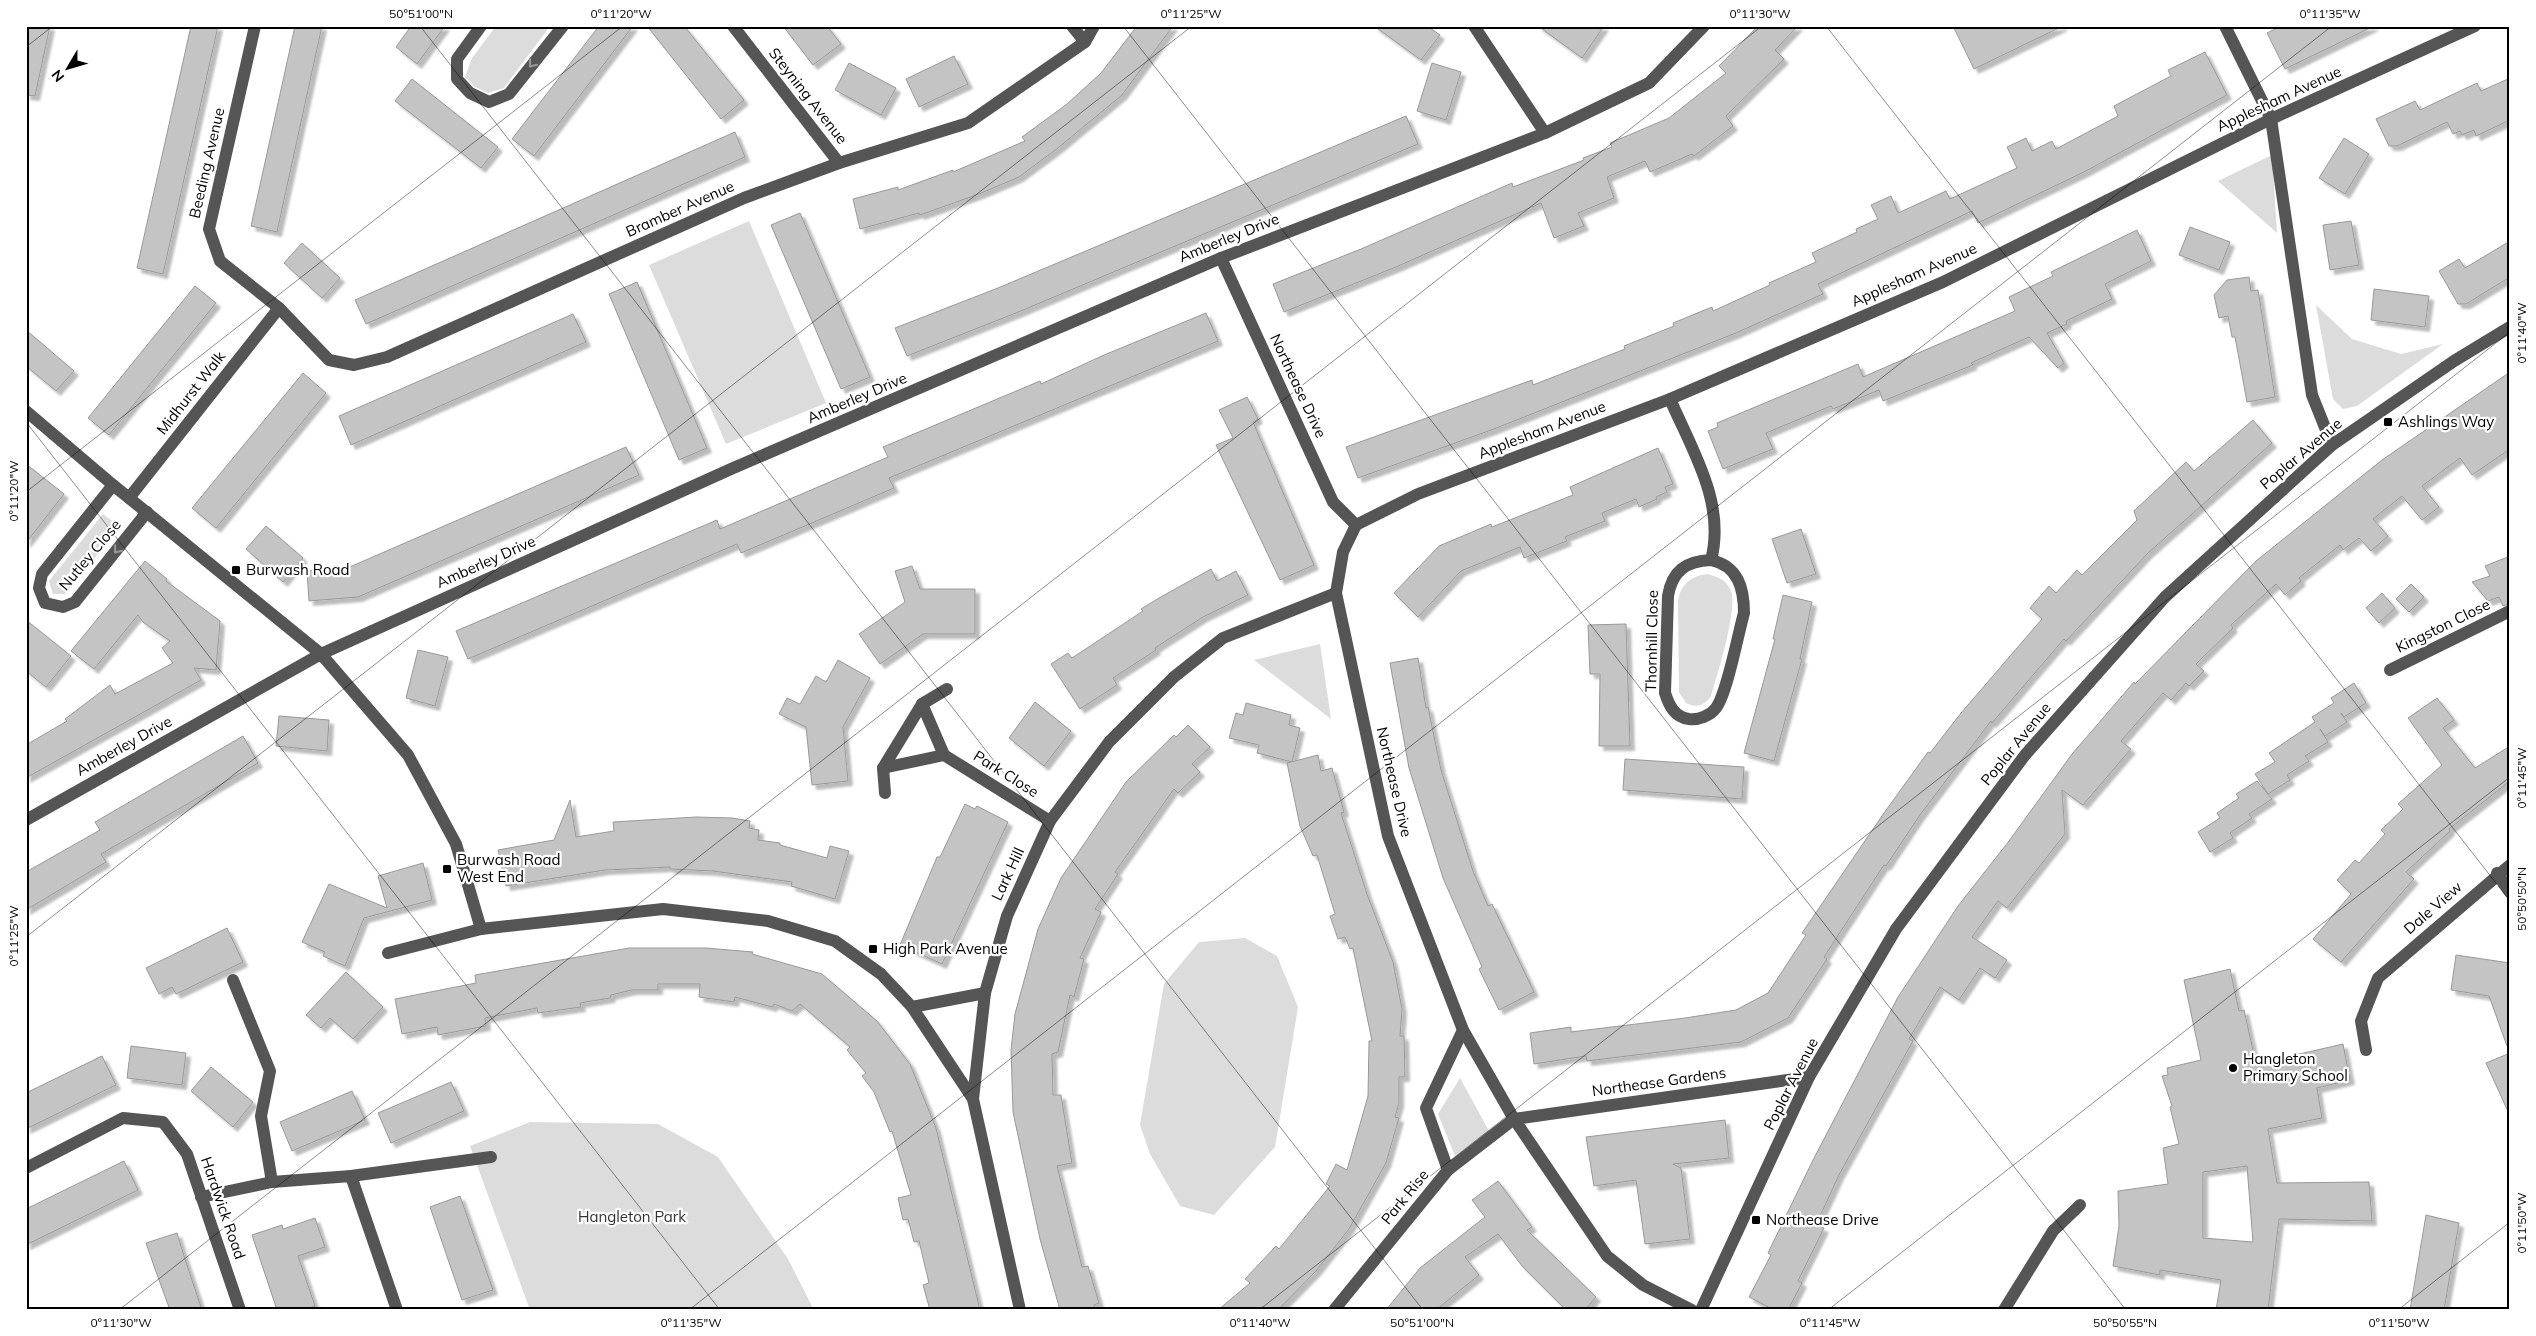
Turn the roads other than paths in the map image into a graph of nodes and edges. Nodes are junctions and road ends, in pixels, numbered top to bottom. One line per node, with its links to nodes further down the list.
1 (255, 26): 16 (street, Beeding Avenue)
2 (482, 26): 3 (street, one-way to 2)
3 (563, 26)
4 (733, 26): 14 (street, Steyning Avenue)
5 (1072, 26): 11 (street)
6 (1094, 26): 11 (street, Bramber Avenue)
7 (1474, 26): 13 (street)
8 (1704, 26): 13 (street, Amberley Drive)
9 (2225, 26): 12 (street)
10 (2474, 26): 12 (street, Applesham Avenue)
11 (1085, 42): 14 (street, Bramber Avenue)
12 (2271, 119): 18 (street, Applesham Avenue); 20 (street)
13 (1545, 133): 15 (street, Amberley Drive)
14 (839, 163): 16 (street, Bramber Avenue)
15 (1221, 258): 24 (street, Northease Drive); 28 (street, Amberley Drive)
16 (279, 308): 22 (street, Midhurst Walk)
17 (2510, 327): 20 (street, Poplar Avenue)
18 (1670, 399): 24 (street, Applesham Avenue); 25 (street)
19 (26, 411): 21 (street)
20 (2332, 445): 47 (street, Poplar Avenue)
21 (113, 485): 22 (street); 23 (street, Nutley Close, one-way to 21)
22 (129, 498): 23 (street)
23 (147, 512): 28 (street)
24 (1356, 525): 26 (street, Northease Drive)
25 (1711, 560): 25 (street, Thornhill Close)
26 (1336, 593): 36 (street, Lark Hill); 45 (street, Northease Drive)
27 (2510, 611): 29 (street, Kingston Close)
28 (321, 654): 35 (street, Amberley Drive); 40 (street)
29 (2390, 670)
30 (947, 689): 31 (street)
31 (922, 704): 32 (street); 33 (street)
32 (944, 755): 33 (street); 36 (street, Park Close)
33 (883, 768): 34 (street)
34 (885, 793)
35 (26, 820)
36 (1050, 821): 43 (street, Lark Hill)
37 (2510, 865): 38 (street, Dale View)
38 (2498, 873): 39 (street); 46 (street, Dale View)
39 (2510, 892)
40 (482, 929): 41 (street); 44 (street)
41 (388, 953)
42 (234, 980): 54 (street)
43 (985, 993): 44 (street); 48 (street, Lark Hill)
44 (912, 1007): 48 (street)
45 (1463, 1030): 49 (street, Northease Drive); 52 (street)
46 (2366, 1050)
47 (1809, 1077): 49 (street, Northease Gardens); 62 (street, Poplar Avenue)
48 (973, 1099): 59 (street, Lark Hill)
49 (1514, 1119): 52 (street, Park Rise); 61 (street, Northease Drive)
50 (491, 1157): 53 (street)
51 (26, 1168): 55 (street, Hardwick Road)
52 (1448, 1170): 60 (street, Park Rise)
53 (351, 1176): 54 (street); 58 (street)
54 (272, 1182): 55 (street)
55 (201, 1197): 57 (street, Hardwick Road)
56 (2080, 1205): 63 (street)
57 (240, 1310)
58 (397, 1310)
59 (1020, 1310)
60 (1334, 1310)
61 (1692, 1310)
62 (1701, 1310)
63 (2004, 1310)

